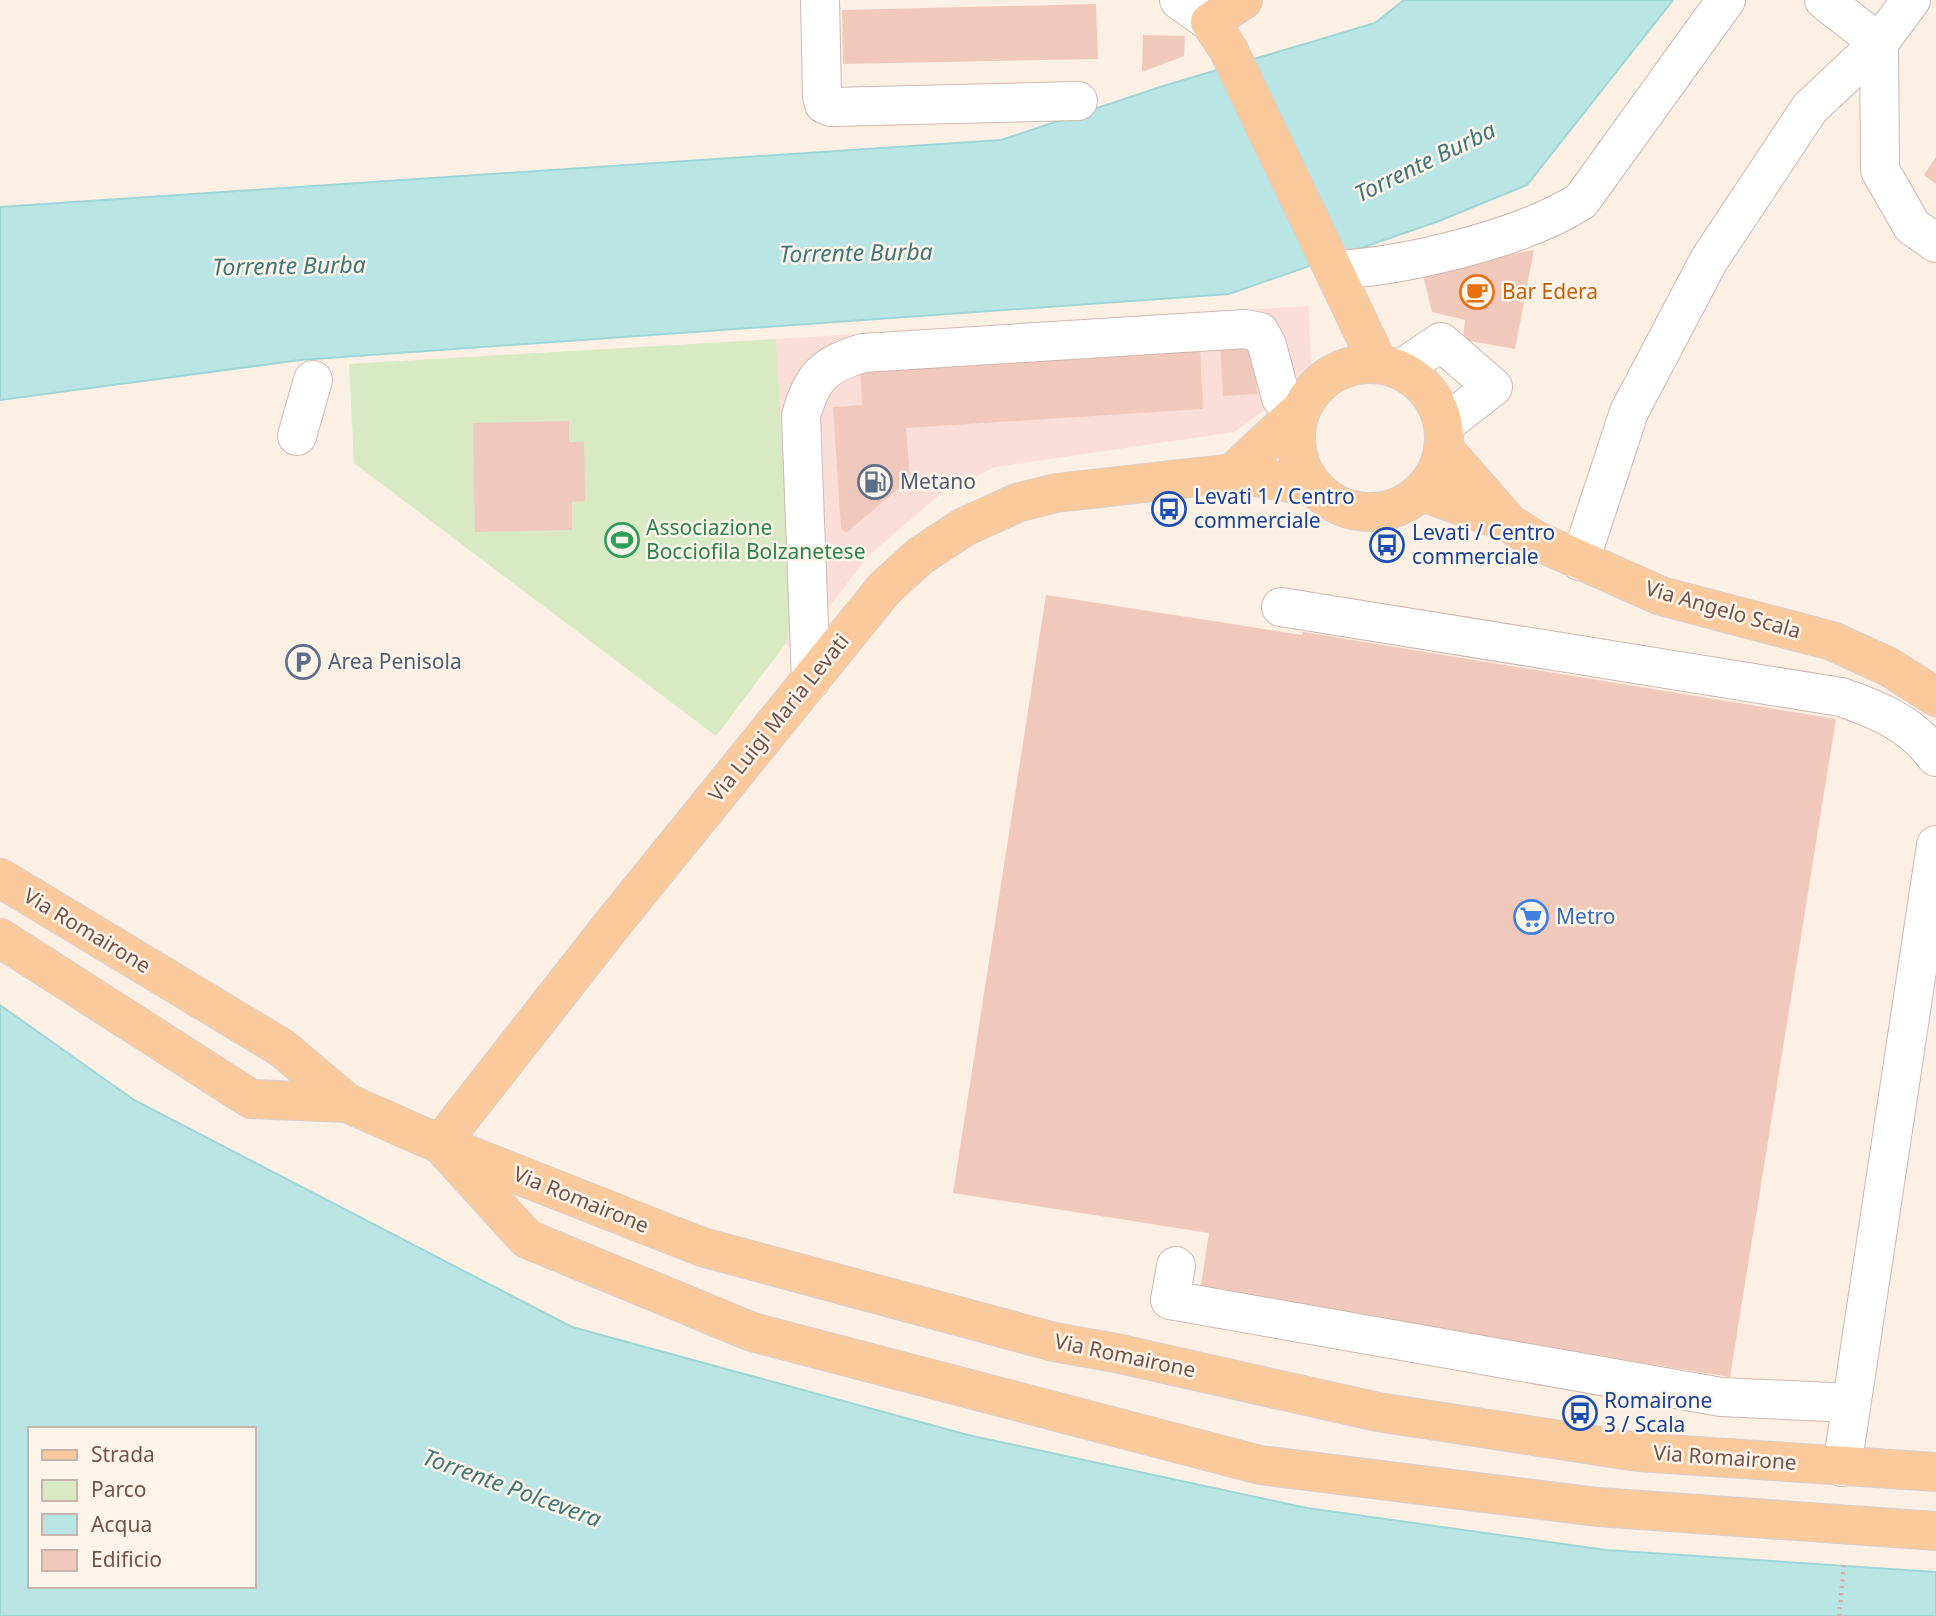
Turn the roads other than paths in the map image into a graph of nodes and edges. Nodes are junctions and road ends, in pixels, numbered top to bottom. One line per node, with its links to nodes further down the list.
1 (820, 0): 9 (street)
2 (1179, 0): 7 (street)
3 (1243, 0): 7 (main road)
4 (1727, 0): 11 (street)
5 (1824, 0): 8 (street)
6 (1911, 0): 8 (street)
7 (1219, 36): 11 (main road)
8 (1879, 43): 10 (street); 21 (street)
9 (1078, 101)
10 (1936, 243)
11 (1335, 270): 12 (main road)
12 (1390, 366): 14 (main road); 16 (main road); 16 (street)
13 (313, 380): 15 (street)
14 (1301, 409): 17 (main road); 18 (main road); 23 (street)
15 (297, 436)
16 (1444, 437): 19 (main road); 20 (main road, Via Angelo Scala)
17 (1233, 473): 18 (main road, Via Luigi Maria Levati); 23 (main road, Via Luigi Maria Levati)
18 (1313, 487): 19 (main road)
19 (1422, 492): 20 (main road, Via Angelo Scala)
20 (1509, 523): 21 (main road, Via Angelo Scala)
21 (1580, 561): 24 (main road, Via Angelo Scala)
22 (1282, 607): 25 (street)
23 (811, 680): 30 (main road, Via Luigi Maria Levati)
24 (1936, 697)
25 (1936, 757)
26 (1936, 845): 32 (street)
27 (0, 878): 29 (main road, Via Romairone)
28 (0, 938): 29 (main road, Via Romairone)
29 (347, 1103): 30 (main road, Via Romairone)
30 (440, 1144): 33 (main road, Via Romairone); 35 (main road)
31 (1176, 1266): 32 (street)
32 (1851, 1403): 33 (street)
33 (1842, 1467): 34 (main road, Via Romairone)
34 (1936, 1472)
35 (1936, 1531)

